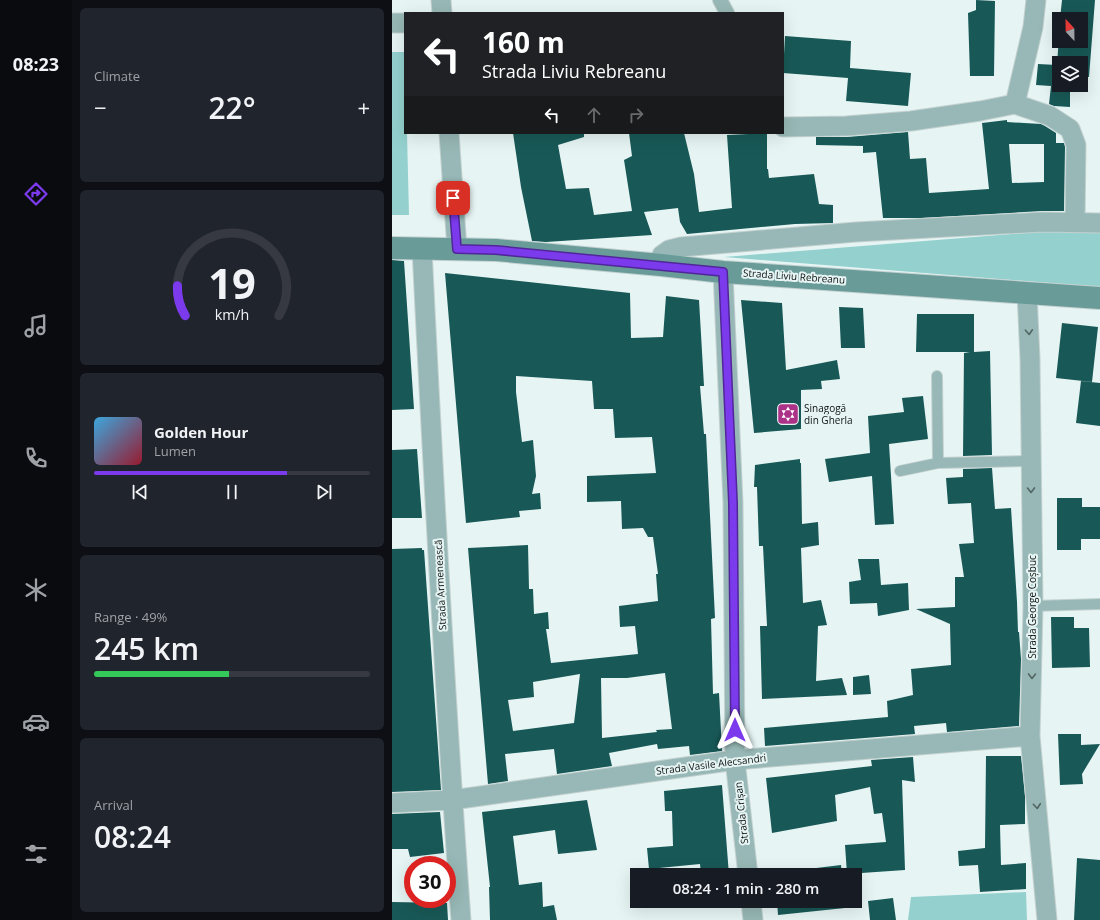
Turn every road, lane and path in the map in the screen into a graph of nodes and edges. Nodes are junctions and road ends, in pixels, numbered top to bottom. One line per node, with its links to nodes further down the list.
1 (441, 0): 4 (street)
2 (720, 0): 5 (street)
3 (1036, 0): 8 (street)
4 (442, 12)
5 (726, 12)
6 (392, 23): 7 (street)
7 (404, 23)
8 (1015, 104): 9 (street); 11 (street)
9 (784, 125)
10 (449, 134): 14 (street)
11 (1075, 223): 12 (street); 16 (street)
12 (1100, 223)
13 (392, 248): 15 (main road, Strada Liviu Rebreanu)
14 (457, 249): 15 (main road, Strada Liviu Rebreanu); 16 (main road, Strada Liviu Rebreanu)
15 (422, 250): 28 (street, Strada Armenească)
16 (661, 265): 17 (main road, Strada Liviu Rebreanu)
17 (723, 272): 18 (main road, Strada Liviu Rebreanu); 27 (street, Strada Crișan)
18 (1027, 294): 19 (main road, Strada Liviu Rebreanu); 21 (street, Strada George Coșbuc, one-way to 21)
19 (1100, 298)
20 (937, 376): 22 (lane)
21 (1031, 461): 22 (lane); 25 (street, Strada George Coșbuc, one-way to 25)
22 (938, 463): 23 (lane)
23 (900, 471)
24 (1100, 604): 25 (lane)
25 (1033, 606): 26 (street, Strada George Coșbuc, one-way to 26)
26 (1030, 736): 27 (street, Strada Vasile Alecsandri); 34 (street, Strada George Coșbuc, one-way to 34)
27 (736, 760): 28 (street, Strada Vasile Alecsandri); 30 (street, Strada Crișan)
28 (452, 800): 29 (street, Strada Vasile Alecsandri); 32 (street, Strada Armenească)
29 (392, 803)
30 (747, 868)
31 (752, 908): 33 (street)
32 (461, 920)
33 (753, 920)
34 (1047, 920)

